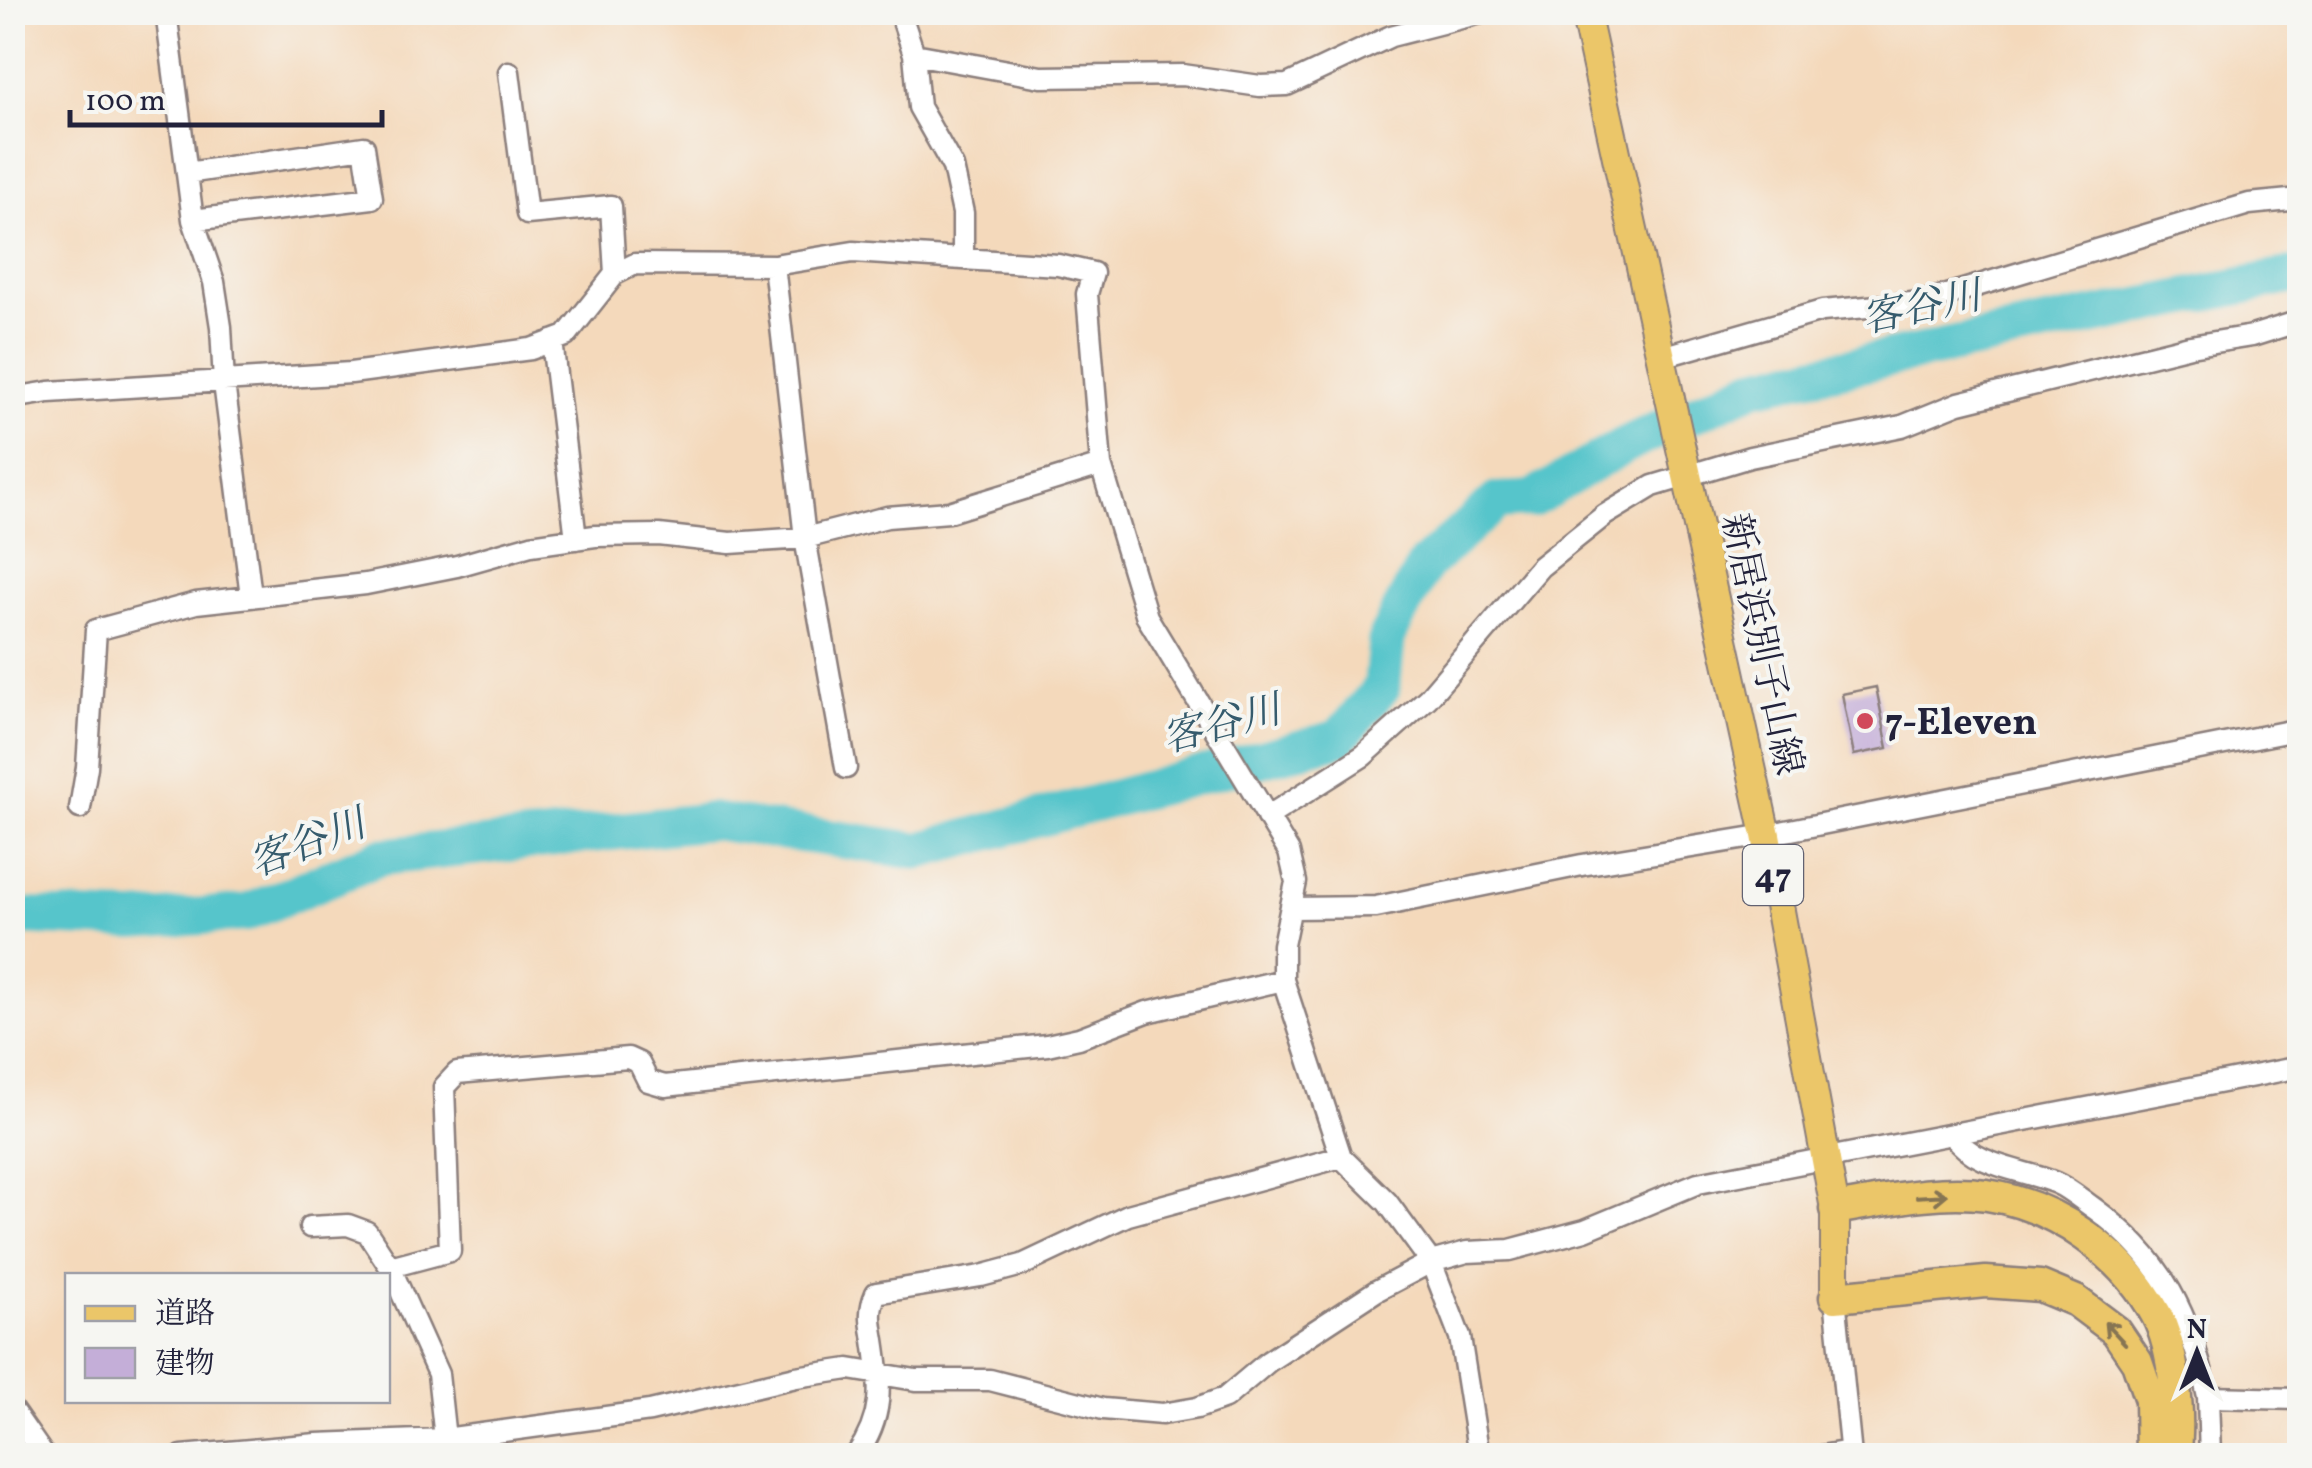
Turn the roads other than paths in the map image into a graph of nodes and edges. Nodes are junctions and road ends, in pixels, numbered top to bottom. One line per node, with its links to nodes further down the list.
1 (166, 12): 7 (street)
2 (900, 12): 5 (street)
3 (1485, 12): 5 (street)
4 (1585, 12): 15 (main road, 新居浜別子山線 / 47)
5 (914, 54): 10 (street)
6 (509, 72): 12 (street)
7 (187, 173): 9 (street); 9 (street)
8 (2300, 199): 15 (street)
9 (194, 220): 16 (street)
10 (963, 258): 11 (street); 19 (street)
11 (774, 265): 12 (street); 21 (street)
12 (615, 274): 14 (street)
13 (2300, 321): 18 (street)
14 (552, 341): 16 (street); 20 (street)
15 (1663, 362): 18 (main road, 新居浜別子山線 / 47)
16 (224, 383): 17 (street); 22 (street)
17 (12, 398)
18 (1686, 464): 26 (street); 27 (main road, 新居浜別子山線 / 47)
19 (1101, 466): 21 (street); 26 (street)
20 (576, 538): 21 (street); 22 (street)
21 (805, 538): 24 (street)
22 (251, 596): 25 (street)
23 (2300, 728): 27 (street)
24 (846, 768)
25 (80, 808)
26 (1265, 814): 28 (street)
27 (1766, 835): 28 (street); 33 (main road, 新居浜別子山線 / 47)
28 (1292, 908): 29 (street)
29 (1283, 980): 32 (street); 37 (street)
30 (2300, 1067): 31 (street)
31 (1954, 1135): 33 (street); 40 (street)
32 (1342, 1157): 36 (street); 39 (street)
33 (1827, 1158): 34 (main road, 新居浜別子山線 / 47); 36 (street)
34 (1835, 1209): 38 (main road, 新居浜別子山線 / 47); 51 (highway, one-way to 51)
35 (310, 1228): 37 (street)
36 (1431, 1262): 39 (street); 48 (street)
37 (390, 1267): 43 (street)
38 (1835, 1297): 44 (street); 50 (highway, one-way to 38)
39 (879, 1374): 43 (street); 47 (street)
40 (2208, 1397): 41 (street); 52 (street)
41 (2300, 1399)
42 (12, 1410): 45 (street)
43 (445, 1439): 46 (street)
44 (1851, 1454): 49 (street)
45 (44, 1456)
46 (182, 1456)
47 (856, 1456)
48 (1479, 1456)
49 (1821, 1456)
50 (2151, 1456)
51 (2174, 1456)
52 (2210, 1456)

